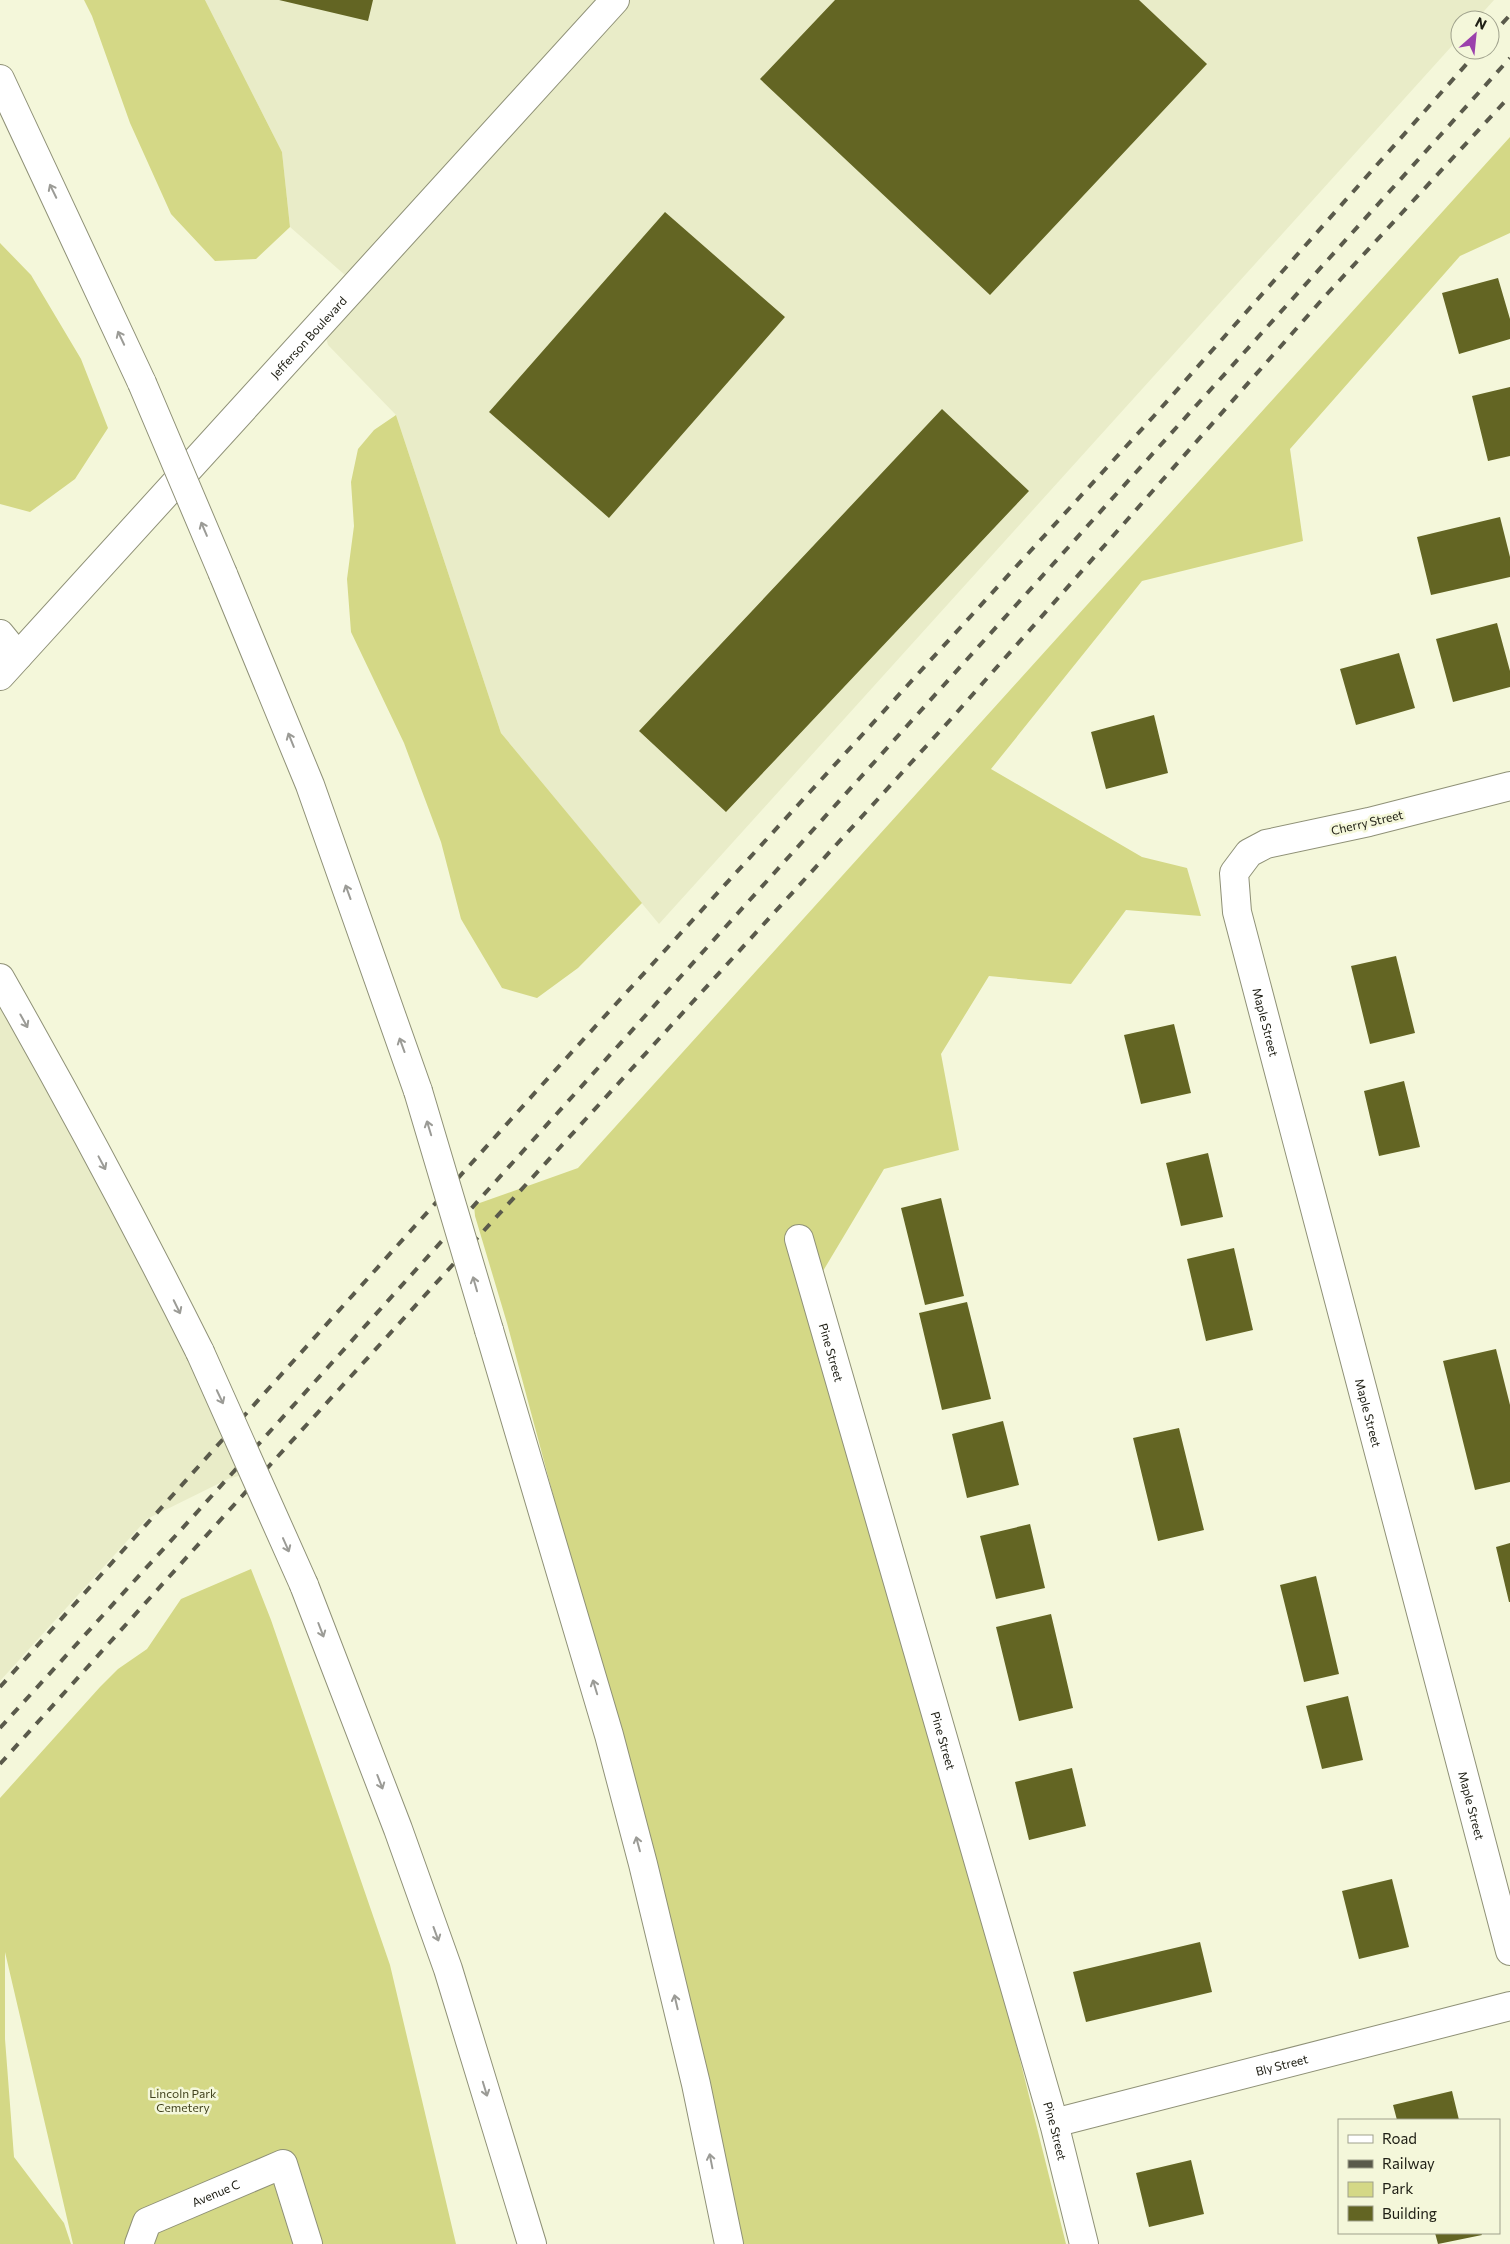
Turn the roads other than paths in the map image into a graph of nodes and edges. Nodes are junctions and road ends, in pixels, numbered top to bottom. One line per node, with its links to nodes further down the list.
1 (615, 0): 4 (main road, Jefferson Boulevard)
2 (0, 79): 13 (main road, one-way to 2, bridge)
3 (0, 634): 4 (main road)
4 (18, 656): 5 (main road, Jefferson Boulevard)
5 (0, 676)
6 (1510, 786): 7 (main road, Cherry Street)
7 (1234, 873): 10 (main road, Maple Street)
8 (0, 978): 16 (main road, one-way to 16, bridge)
9 (800, 1239): 12 (main road, Pine Street)
10 (1510, 1951)
11 (1510, 2006): 12 (main road, Bly Street)
12 (1054, 2123): 19 (main road, Pine Street)
13 (721, 2208): 17 (main road); 18 (main road)
14 (143, 2233): 15 (main road, Avenue C)
15 (308, 2244)
16 (532, 2244)
17 (725, 2244)
18 (729, 2244)
19 (1084, 2244)

